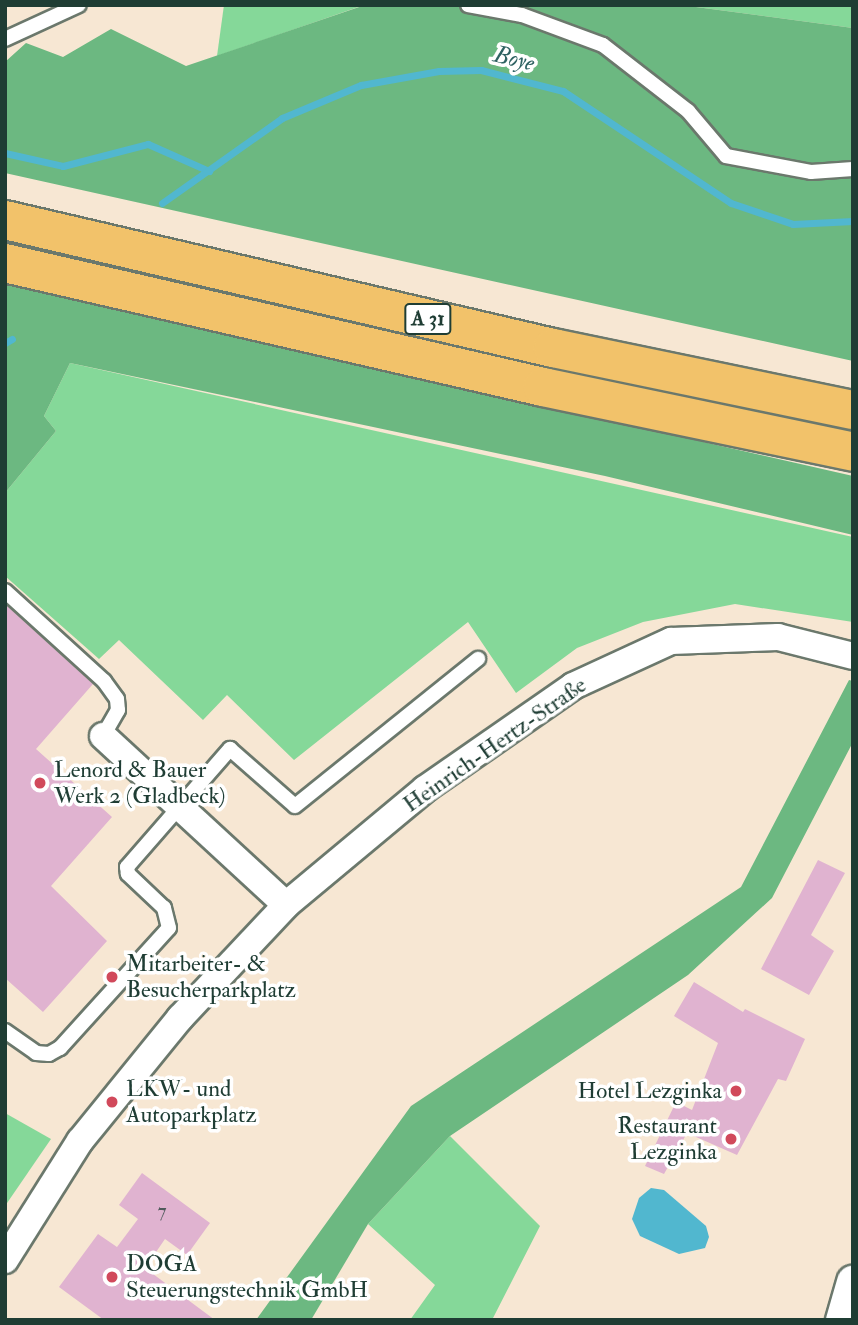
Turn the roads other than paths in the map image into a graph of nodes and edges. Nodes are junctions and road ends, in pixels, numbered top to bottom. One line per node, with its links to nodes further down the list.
1 (79, 5): 3 (lane)
2 (468, 5): 4 (lane)
3 (5, 39)
4 (853, 169)
5 (5, 220): 7 (highway, A 31)
6 (5, 263): 8 (highway, A 31)
7 (853, 410)
8 (853, 452)
9 (5, 591): 12 (lane)
10 (853, 656): 14 (street, Heinrich-Hertz-Straße)
11 (478, 659): 13 (lane)
12 (103, 736): 13 (street)
13 (177, 805): 14 (street); 15 (lane)
14 (286, 905): 16 (street, Heinrich-Hertz-Straße)
15 (5, 1031)
16 (5, 1260)
17 (853, 1282): 18 (street)
18 (842, 1320)

